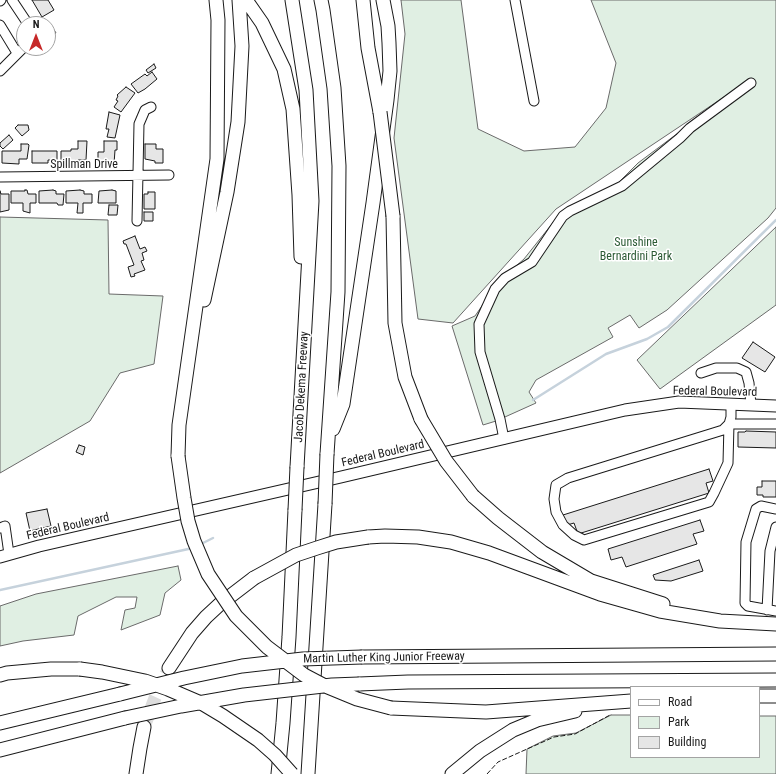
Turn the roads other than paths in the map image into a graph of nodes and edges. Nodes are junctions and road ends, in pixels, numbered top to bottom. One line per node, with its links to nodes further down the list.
1 (12, 0): 11 (street)
2 (216, 0): 26 (highway)
3 (239, 0): 26 (highway)
4 (246, 0): 24 (highway)
5 (292, 0): 24 (highway, Jacob Dekema Freeway)
6 (321, 0): 34 (highway)
7 (355, 0): 14 (highway)
8 (363, 0): 14 (highway)
9 (383, 0): 34 (highway)
10 (515, 0): 18 (street)
11 (23, 16)
12 (0, 25): 13 (street)
13 (16, 44)
14 (368, 48): 40 (highway, bridge)
15 (16, 55): 16 (street)
16 (0, 71)
17 (751, 83): 33 (street)
18 (534, 101)
19 (151, 107): 22 (street)
20 (169, 175): 22 (street, Spillman Drive)
21 (0, 177): 22 (street, Spillman Drive)
22 (137, 177): 23 (street)
23 (137, 221)
24 (304, 352): 54 (highway, Jacob Dekema Freeway, bridge)
25 (701, 373): 29 (street)
26 (183, 399): 48 (highway, bridge)
27 (776, 400): 30 (street)
28 (731, 404): 29 (main road, Federal Boulevard); 31 (street); 33 (main road, Federal Boulevard)
29 (751, 405): 30 (main road, Federal Boulevard)
30 (776, 406)
31 (729, 424): 31 (street); 32 (street)
32 (776, 424)
33 (504, 439): 38 (main road, Federal Boulevard)
34 (329, 440): 56 (highway, bridge)
35 (776, 509): 39 (street)
36 (776, 527): 39 (street)
37 (0, 528): 38 (street)
38 (4, 556)
39 (772, 610)
40 (720, 621): 41 (highway); 43 (highway, bridge)
41 (776, 624)
42 (776, 654): 50 (highway, Martin Luther King Junior Freeway, bridge)
43 (169, 668)
44 (0, 675): 55 (highway, bridge)
45 (776, 680): 52 (highway, Martin Luther King Junior Freeway, bridge)
46 (760, 696): 47 (highway)
47 (776, 696)
48 (630, 702)
49 (630, 702): 57 (highway)
50 (0, 724)
51 (144, 727): 53 (highway)
52 (0, 750)
53 (136, 774)
54 (278, 774)
55 (292, 774)
56 (308, 774)
57 (452, 774)

